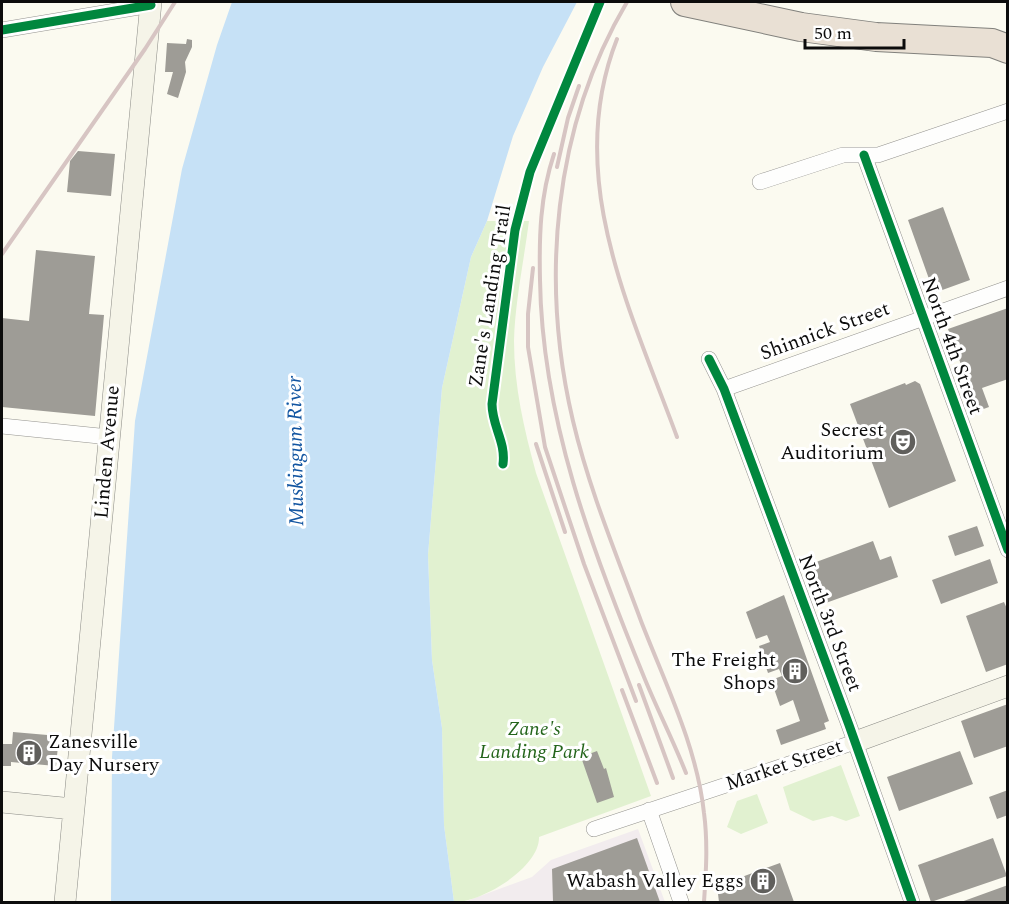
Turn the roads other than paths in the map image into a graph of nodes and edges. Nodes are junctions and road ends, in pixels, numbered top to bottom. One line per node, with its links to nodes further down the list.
1 (688, 2): 4 (highway)
2 (151, 3): 3 (street); 13 (main road, Linden Avenue)
3 (2, 30)
4 (1008, 49)
5 (1008, 111): 6 (street)
6 (864, 155): 7 (street); 9 (street, North 4th Street)
7 (760, 182)
8 (1008, 288): 9 (street, Shinnick Street)
9 (923, 318): 11 (street, Shinnick Street); 14 (street, North 4th Street)
10 (709, 359): 11 (street, North 3rd Street)
11 (724, 389): 16 (street, North 3rd Street)
12 (2, 426): 13 (street)
13 (109, 436): 18 (main road, Linden Avenue)
14 (1008, 550)
15 (1008, 686): 16 (main road, Market Street)
16 (855, 741): 19 (street, Market Street); 23 (street, North 3rd Street)
17 (2, 802): 18 (main road)
18 (73, 809): 21 (main road, Linden Avenue)
19 (649, 810): 20 (street, Market Street); 22 (street)
20 (594, 829)
21 (65, 903)
22 (681, 903)
23 (912, 903)

